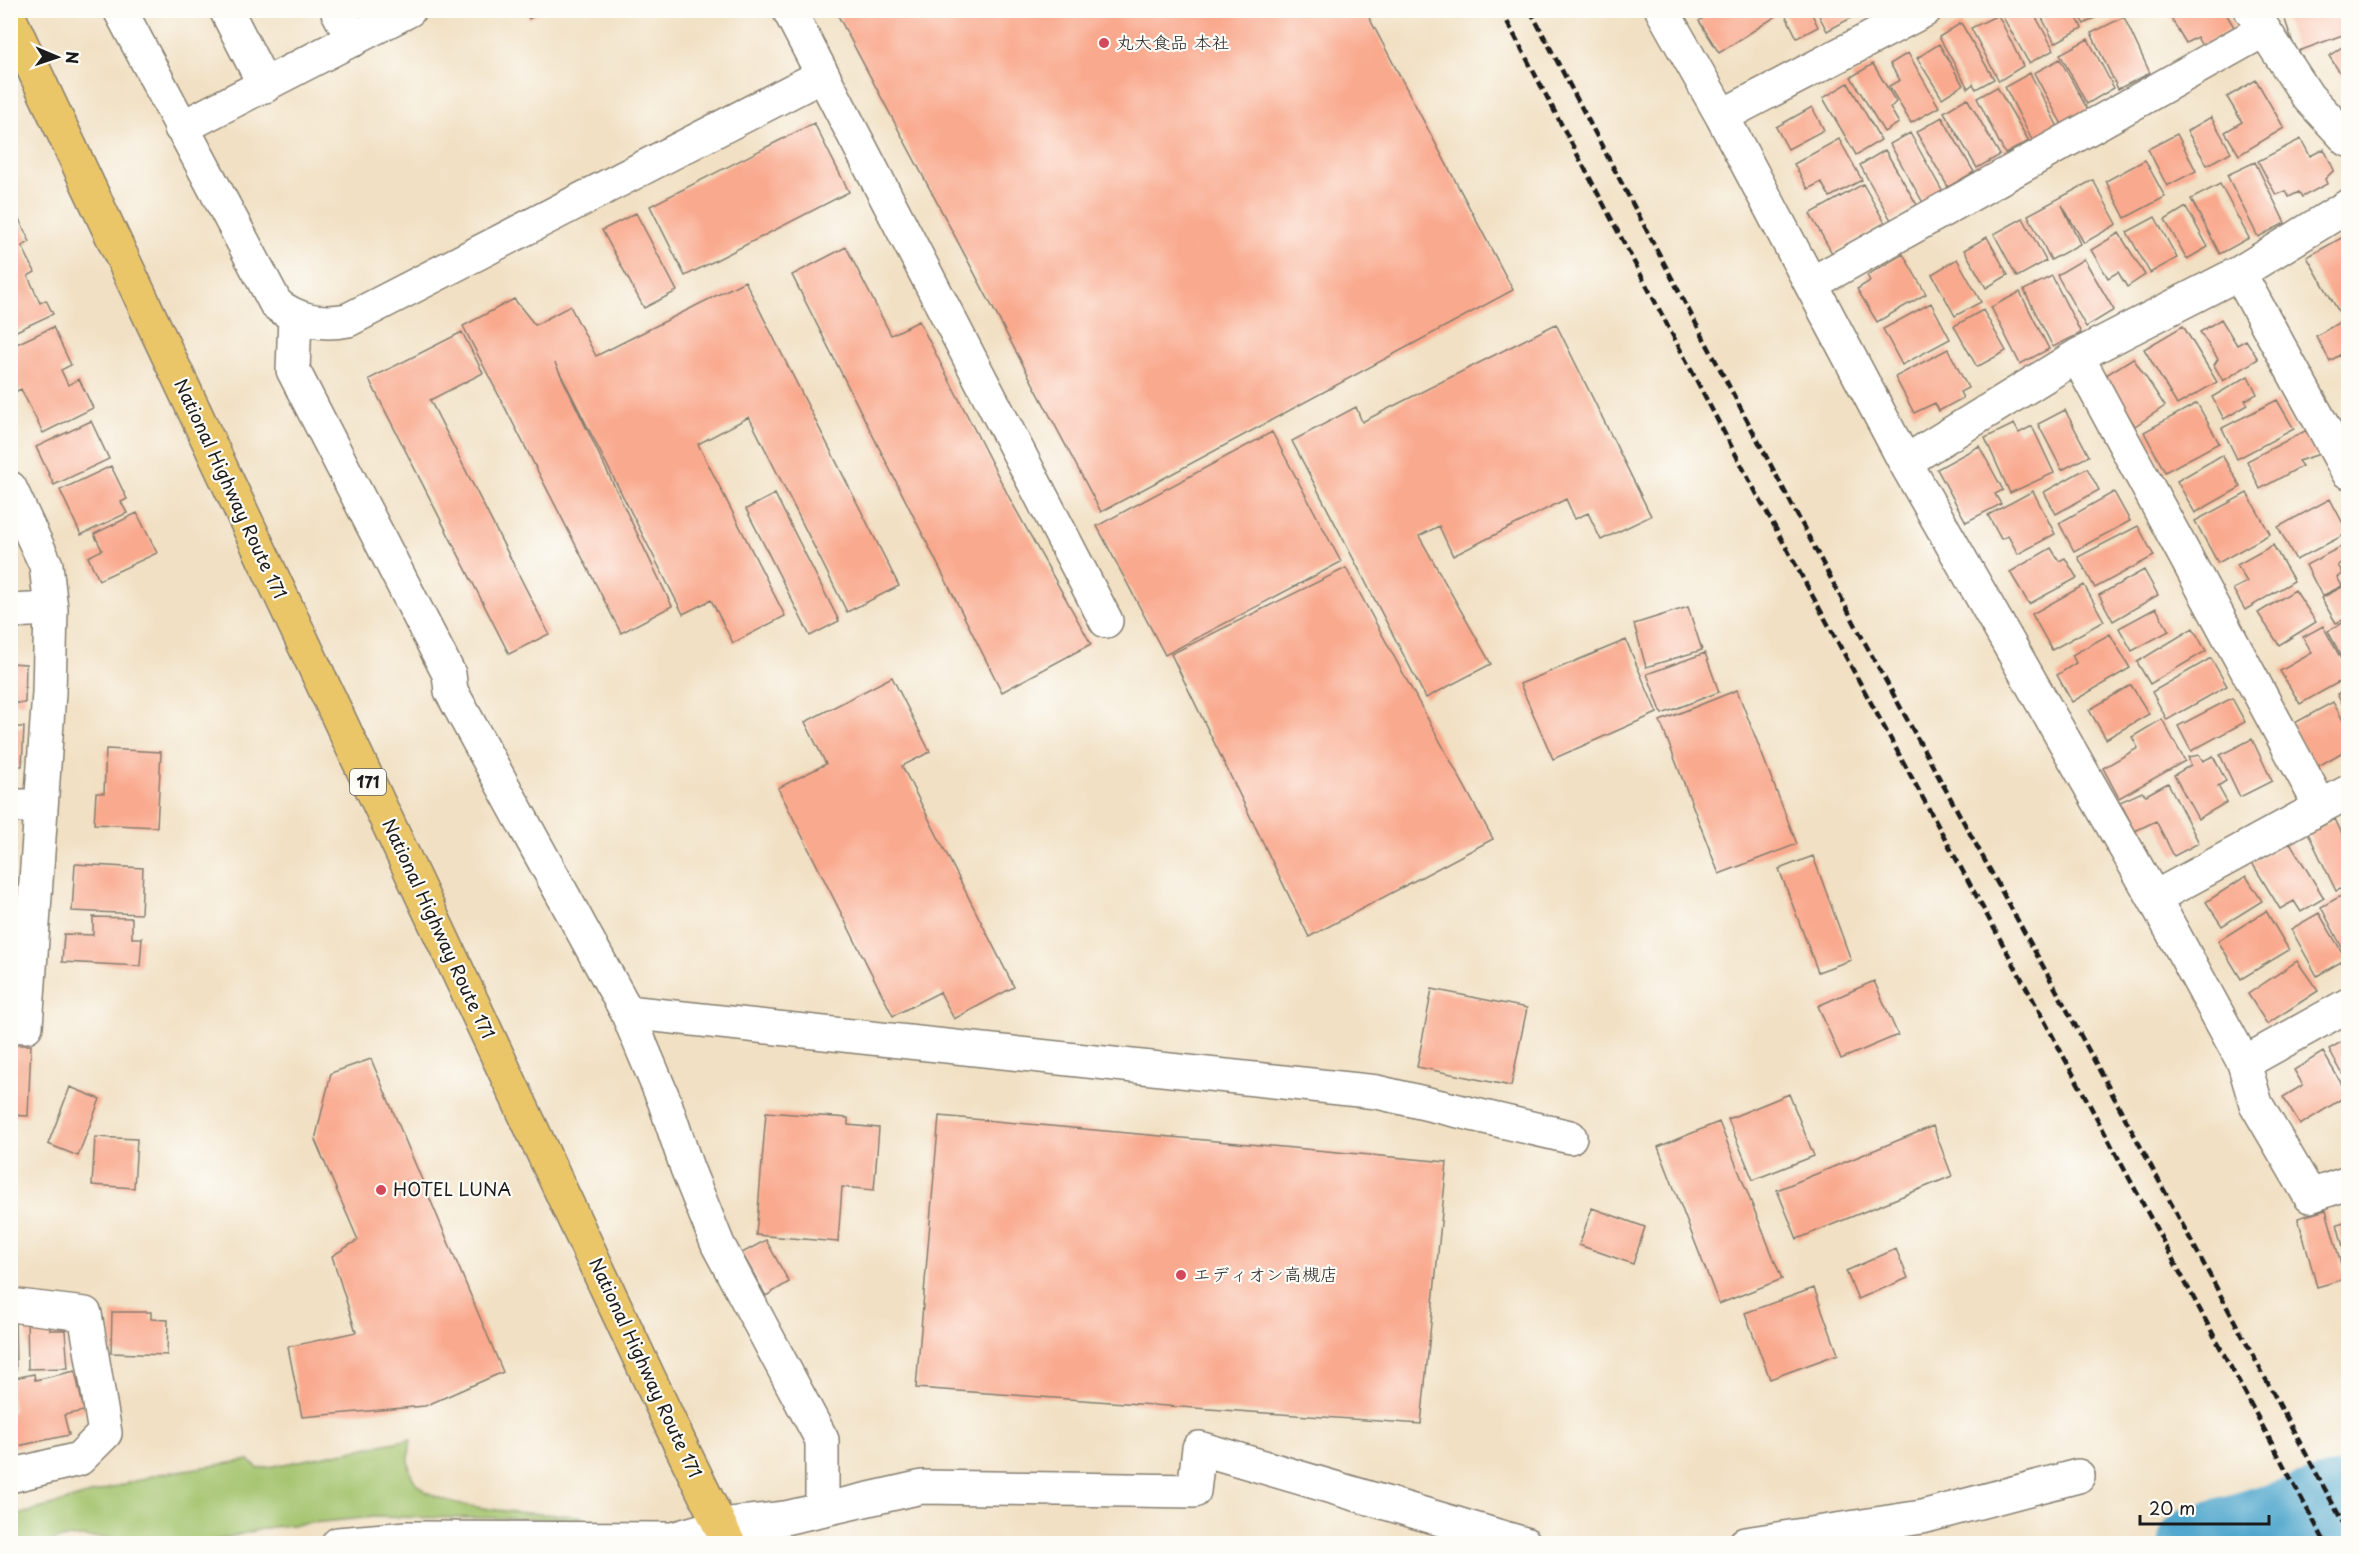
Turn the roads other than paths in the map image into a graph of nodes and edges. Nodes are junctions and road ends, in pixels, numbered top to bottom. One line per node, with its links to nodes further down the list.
1 (120, 10): 14 (street)
2 (226, 10): 12 (street)
3 (337, 10): 10 (street)
4 (409, 10): 10 (street)
5 (789, 10): 11 (street)
6 (1662, 10): 13 (street)
7 (1925, 10): 13 (street)
8 (10, 20): 40 (highway, National Highway Route 171 / 171)
9 (2257, 20): 15 (street); 18 (street)
10 (352, 40): 12 (street)
11 (823, 75): 19 (street); 26 (street)
12 (265, 86): 14 (street)
13 (1722, 116): 18 (street)
14 (182, 128): 19 (street)
15 (2349, 140)
16 (2349, 206): 17 (street)
17 (2239, 273): 20 (street); 22 (street)
18 (1811, 284): 21 (street)
19 (294, 316): 31 (street)
20 (2077, 356): 21 (street); 27 (street)
21 (1905, 462): 29 (street)
22 (2349, 472)
23 (10, 488): 24 (street)
24 (51, 609): 25 (street); 28 (street)
25 (10, 611)
26 (1106, 621)
27 (2335, 799): 29 (street)
28 (25, 806): 32 (street)
29 (2154, 898): 33 (street)
30 (2349, 1005): 33 (street)
31 (627, 1012): 34 (street); 39 (street)
32 (10, 1025)
33 (2244, 1063): 35 (street)
34 (1570, 1137)
35 (2349, 1183)
36 (10, 1305): 37 (street)
37 (10, 1476)
38 (2078, 1476): 43 (street)
39 (822, 1508): 40 (street); 42 (street)
40 (725, 1534): 41 (street)
41 (338, 1544)
42 (1525, 1544)
43 (1745, 1544)

